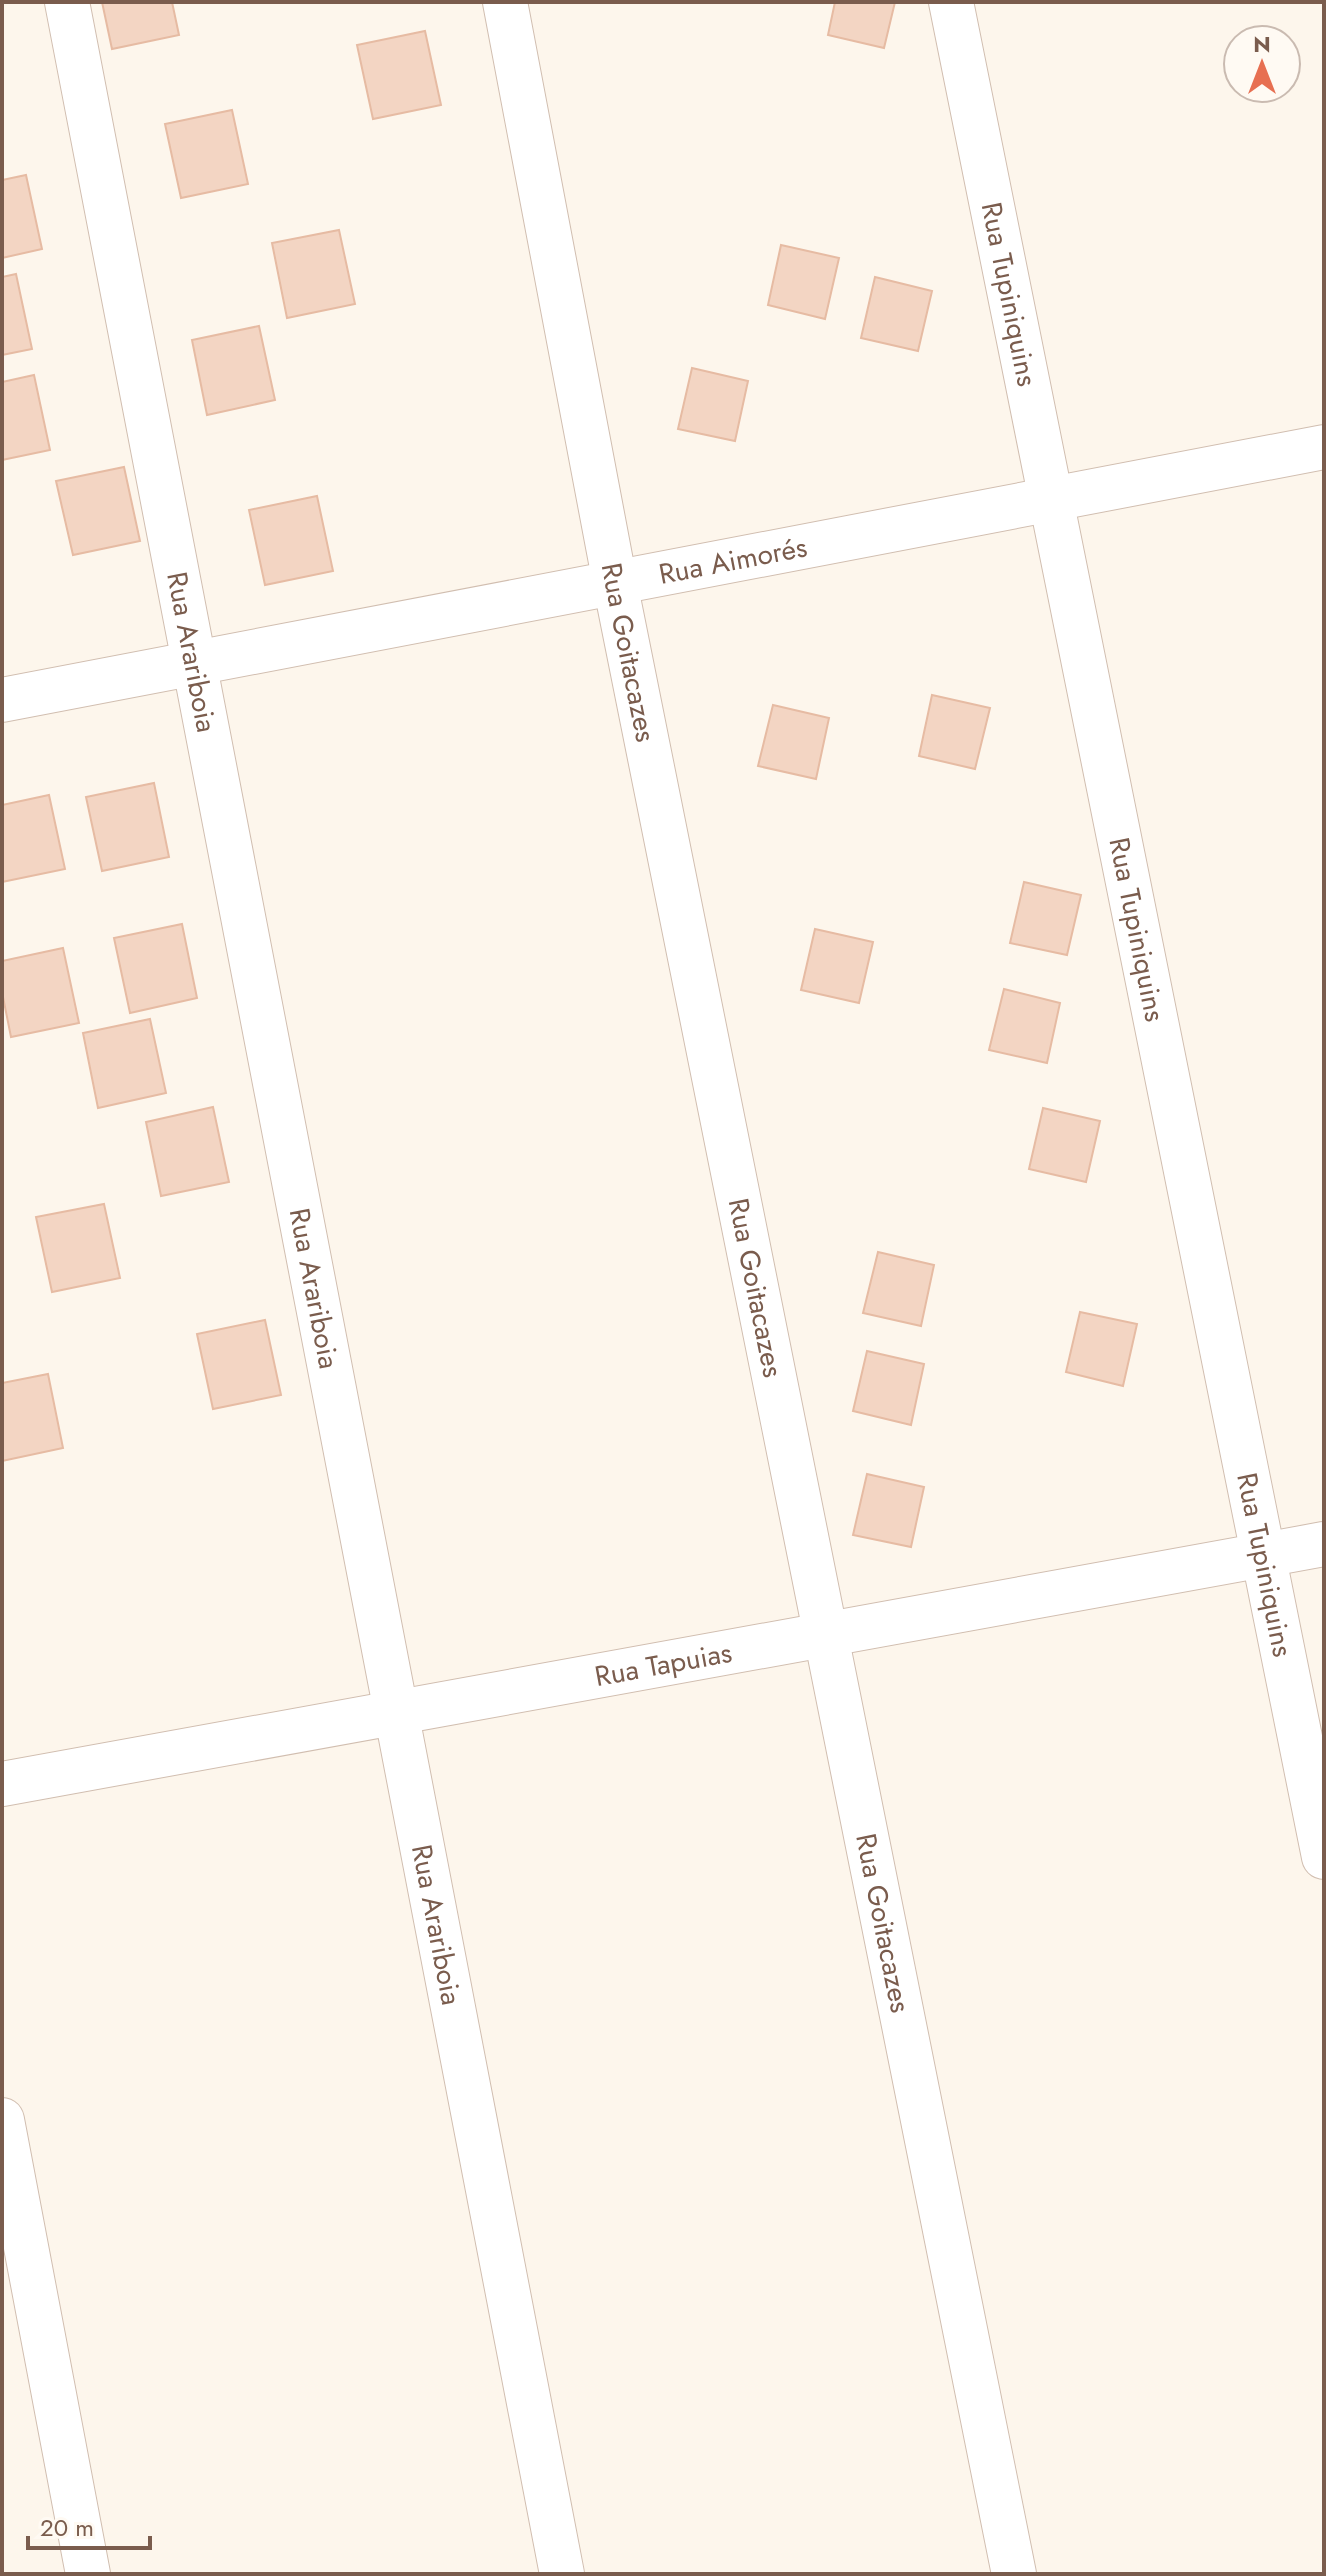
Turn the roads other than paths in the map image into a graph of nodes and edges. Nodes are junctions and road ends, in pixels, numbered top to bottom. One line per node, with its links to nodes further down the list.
1 (67, 2): 7 (street, Rua Arariboia)
2 (505, 2): 6 (street, Rua Goitacazes)
3 (951, 2): 5 (street, Rua Tupiniquins)
4 (1324, 447): 5 (street, Rua Aimorés)
5 (1052, 499): 6 (street, Rua Aimorés); 10 (street, Rua Tupiniquins)
6 (615, 583): 7 (street, Rua Aimorés); 11 (street, Rua Goitacazes)
7 (194, 663): 8 (street, Rua Aimorés); 12 (street, Rua Arariboia)
8 (2, 700)
9 (1324, 1544): 10 (street, Rua Tapuias)
10 (1263, 1555): 11 (street, Rua Tapuias); 14 (street, Rua Tupiniquins)
11 (828, 1634): 12 (street, Rua Tapuias); 19 (street, Rua Goitacazes)
12 (396, 1713): 13 (street, Rua Tapuias); 18 (street, Rua Arariboia)
13 (2, 1784)
14 (1324, 1857)
15 (2, 2120): 16 (street)
16 (19, 2305): 17 (street)
17 (88, 2574)
18 (562, 2574)
19 (1014, 2574)

